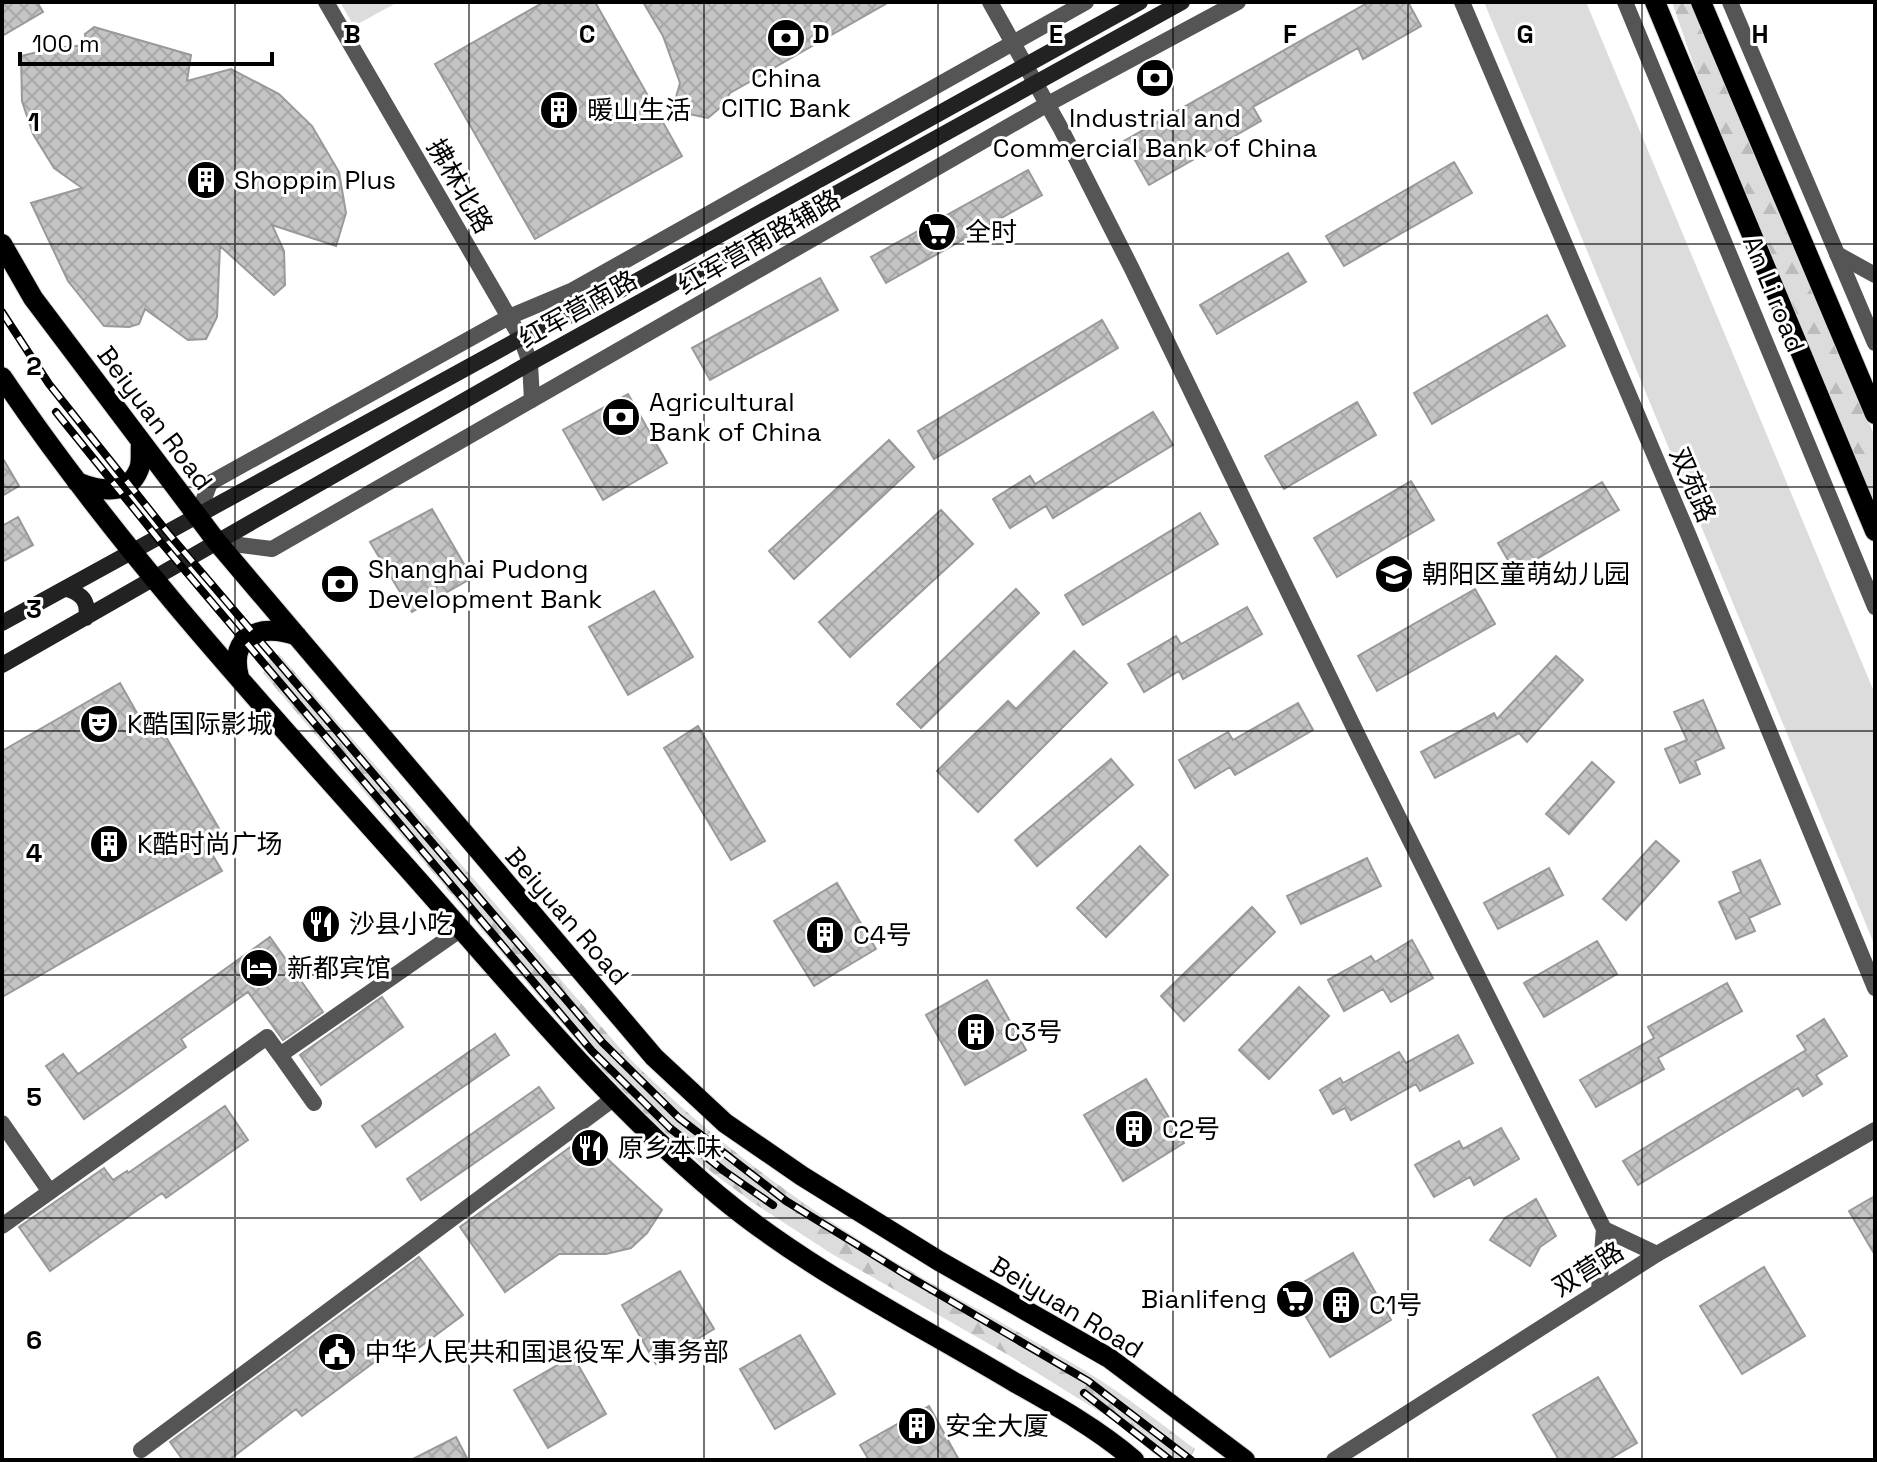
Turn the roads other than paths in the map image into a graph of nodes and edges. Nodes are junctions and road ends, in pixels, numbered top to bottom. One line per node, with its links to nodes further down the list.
1 (326, 2): 19 (street, 拂林北路)
2 (990, 2): 12 (street)
3 (1086, 2): 12 (street, 红军营南路辅路)
4 (1140, 2): 13 (main road, 红军营南路)
5 (1182, 2): 14 (main road, 红军营南路)
6 (1238, 2): 15 (street, 红军营南路辅路)
7 (1462, 2): 43 (street, 双苑路)
8 (1625, 2): 36 (street, An Li road)
9 (1655, 2): 31 (main road, An Li road)
10 (1701, 2): 25 (main road, An Li road)
11 (1730, 2): 17 (street)
12 (1012, 43): 13 (street); 19 (street, 红军营南路辅路)
13 (1024, 66): 14 (street); 20 (main road, 红军营南路)
14 (1034, 83): 15 (street); 22 (main road, 红军营南路)
15 (1046, 105): 24 (street, 红军营南路辅路); 51 (street)
16 (2, 244): 26 (main road, Beiyuan Road)
17 (1837, 254): 18 (street); 21 (street)
18 (1875, 275)
19 (509, 317): 20 (street, 拂林北路); 30 (street, 红军营南路辅路)
20 (521, 338): 22 (street, 拂林北路); 27 (main road, 红军营南路)
21 (1875, 343)
22 (530, 363): 24 (street, 拂林北路); 29 (main road, 红军营南路)
23 (2, 377): 28 (main road)
24 (532, 400): 32 (street, 红军营南路辅路)
25 (1875, 414)
26 (141, 443): 28 (main road); 30 (main road, Beiyuan Road)
27 (266, 480): 29 (main road); 30 (main road, 红军营南路)
28 (77, 482): 33 (main road)
29 (281, 506): 32 (main road, 红军营南路)
30 (197, 517): 32 (main road, Beiyuan Road); 33 (main road, 红军营南路)
31 (1875, 531)
32 (217, 542): 34 (main road, 红军营南路); 39 (main road, Beiyuan Road)
33 (132, 553): 34 (main road); 35 (main road, 红军营南路)
34 (155, 580): 37 (main road, 红军营南路); 41 (main road)
35 (67, 589): 37 (main road); 38 (main road, 红军营南路)
36 (1875, 607)
37 (86, 618): 40 (main road, 红军营南路)
38 (2, 623)
39 (297, 636): 41 (main road); 55 (main road, Beiyuan Road)
40 (2, 665)
41 (239, 677): 42 (main road)
42 (460, 930): 44 (street); 45 (main road)
43 (1875, 988)
44 (280, 1055): 46 (street); 49 (street)
45 (613, 1099): 54 (street); 56 (main road)
46 (314, 1103)
47 (2, 1123): 49 (street)
48 (1875, 1130): 52 (street, 双营路)
49 (50, 1192): 50 (street)
50 (2, 1226)
51 (1604, 1229): 52 (street); 53 (street)
52 (1657, 1254): 53 (street, 双营路)
53 (1599, 1290): 57 (street, 双营路)
54 (141, 1450)
55 (1236, 1458)
56 (1134, 1460)
57 (1334, 1460)

